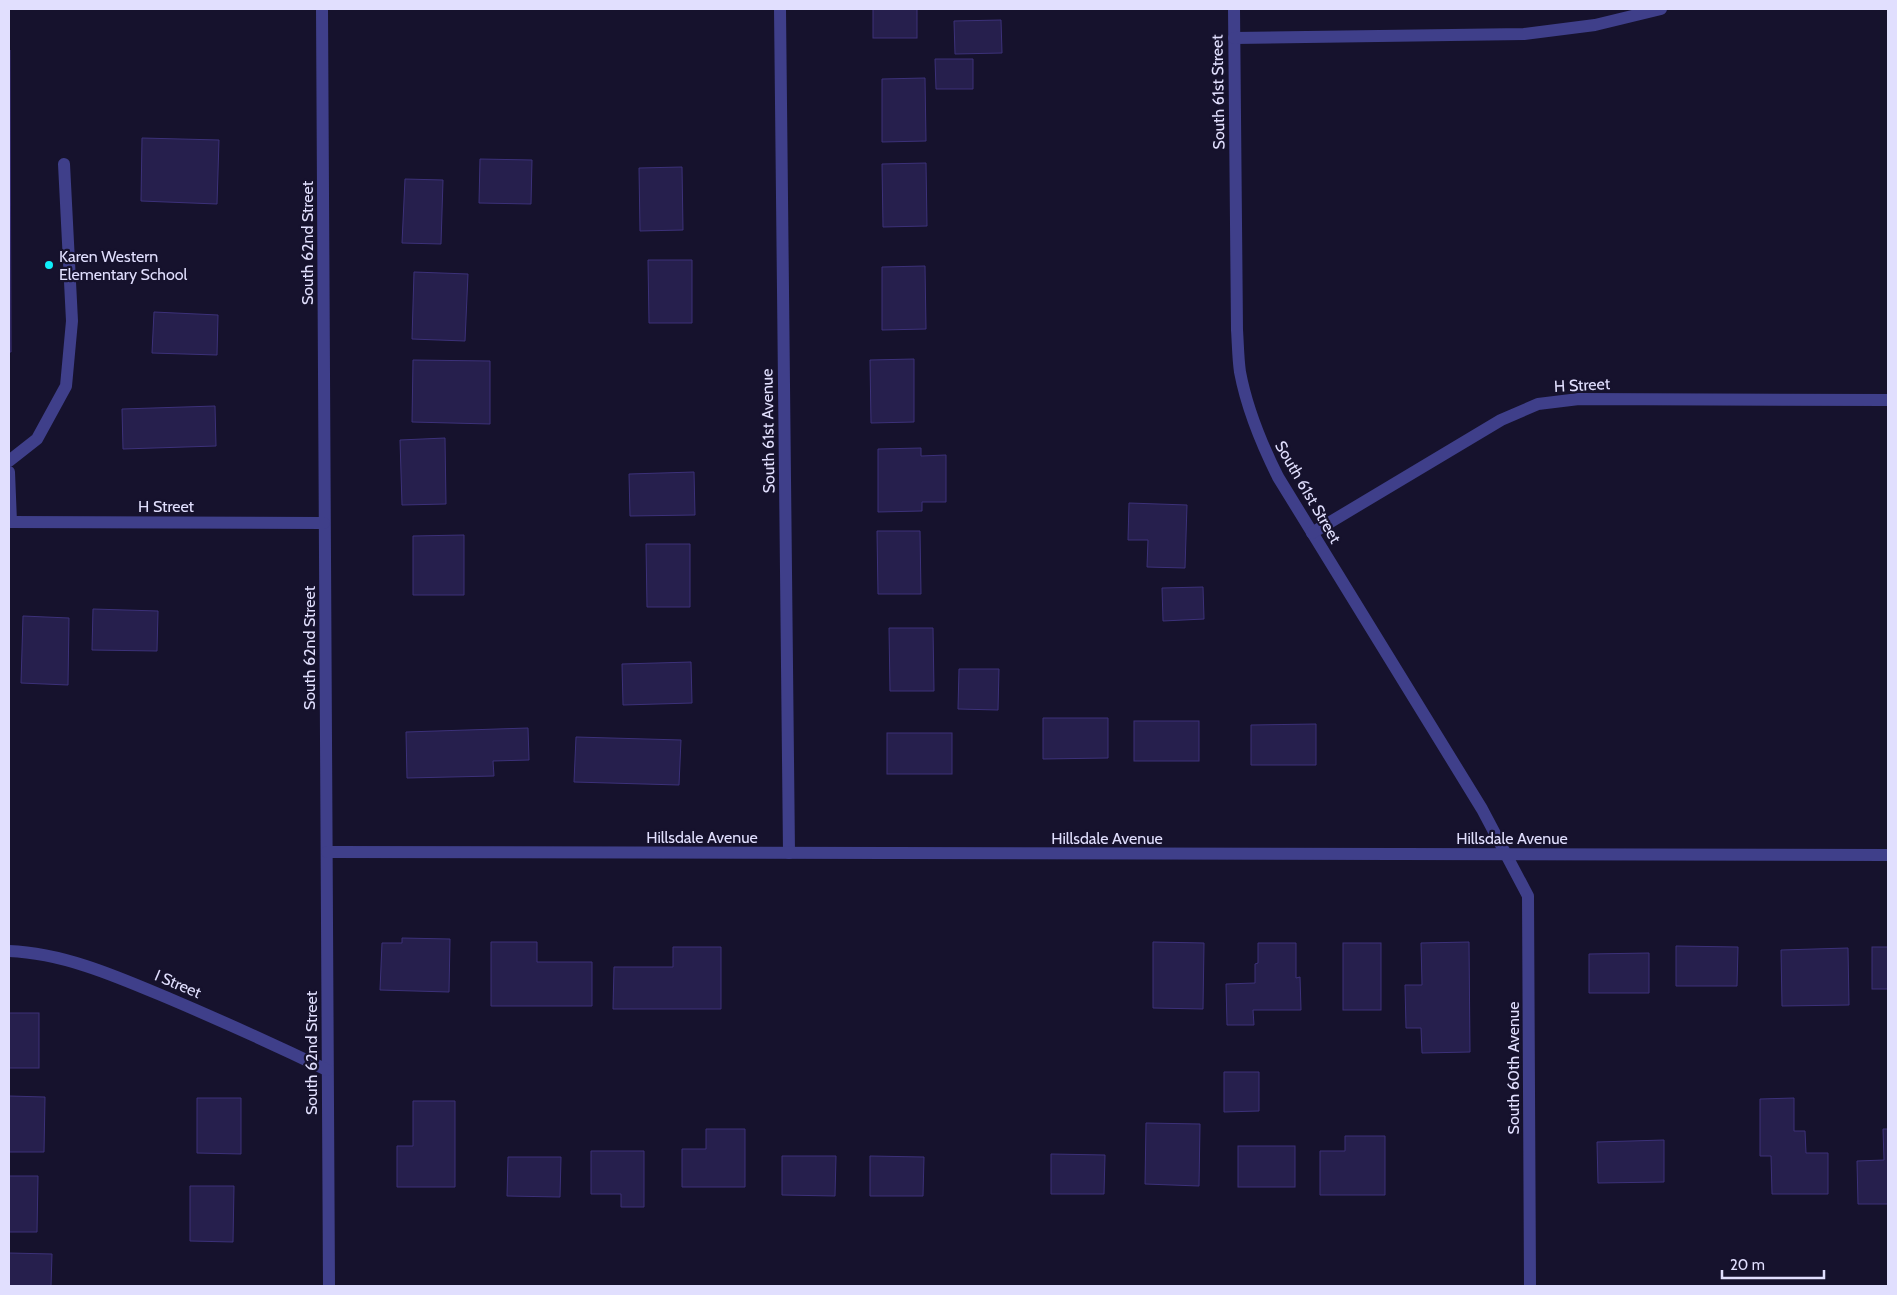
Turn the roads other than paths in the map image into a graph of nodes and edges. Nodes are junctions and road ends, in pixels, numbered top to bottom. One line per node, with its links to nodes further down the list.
1 (322, 9): 11 (street, South 62nd Street)
2 (780, 9): 14 (street, South 61st Avenue)
3 (1234, 9): 5 (street, South 61st Street)
4 (1661, 9): 5 (street)
5 (1234, 38): 12 (street, South 61st Street)
6 (64, 164): 8 (street)
7 (1888, 400): 12 (street, H Street)
8 (9, 461)
9 (9, 472): 10 (street)
10 (10, 522): 11 (street, H Street)
11 (324, 523): 13 (street, South 62nd Street)
12 (1312, 533): 15 (street, South 61st Street)
13 (326, 852): 14 (street, Hillsdale Avenue); 18 (street, South 62nd Street)
14 (789, 854): 15 (street, Hillsdale Avenue)
15 (1506, 855): 16 (street, Hillsdale Avenue); 20 (street, South 60th Avenue)
16 (1888, 855)
17 (9, 951): 18 (street, I Street)
18 (327, 1070): 19 (street, South 62nd Street)
19 (329, 1286)
20 (1530, 1286)

